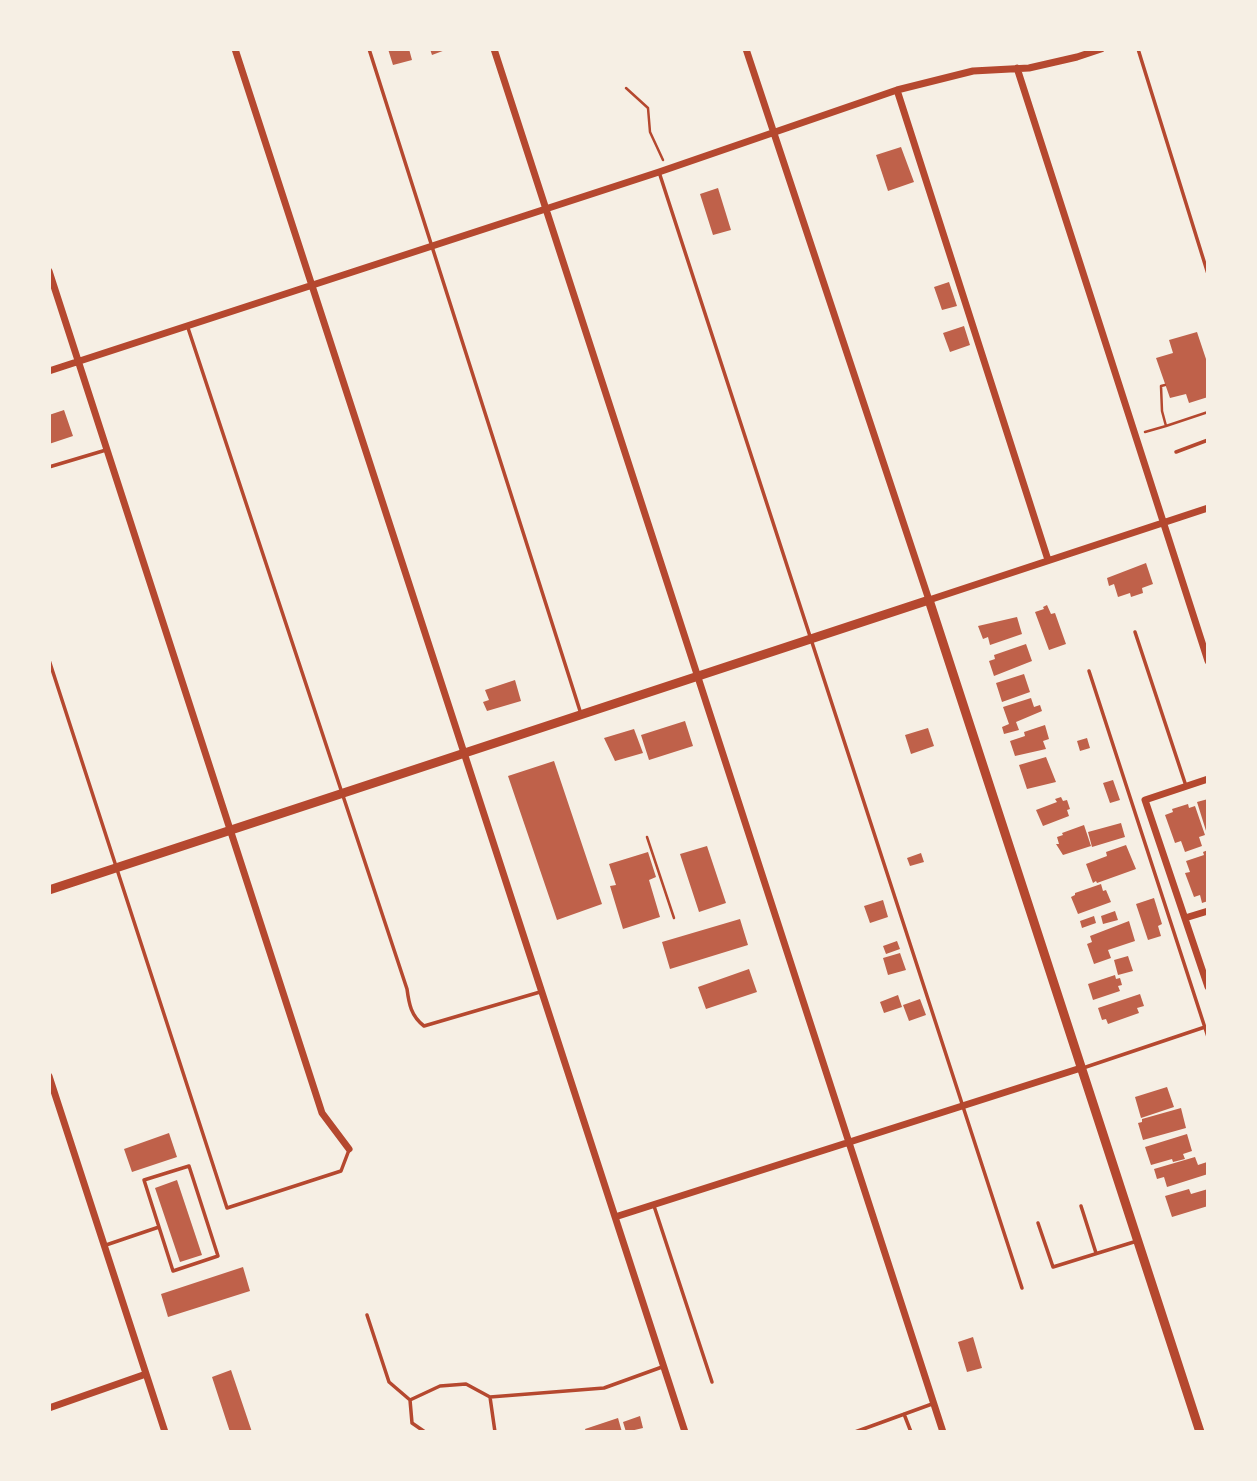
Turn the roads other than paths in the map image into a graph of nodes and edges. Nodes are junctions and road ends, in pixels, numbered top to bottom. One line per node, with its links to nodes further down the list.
1 (235, 49): 15 (street)
2 (369, 49): 12 (lane)
3 (494, 49): 11 (street)
4 (746, 49): 9 (street)
5 (1101, 49): 7 (street)
6 (1138, 49): 14 (lane)
7 (1017, 68): 8 (street); 24 (street)
8 (897, 90): 9 (street); 25 (street)
9 (774, 132): 10 (street); 26 (street)
10 (659, 172): 11 (street); 28 (lane)
11 (545, 208): 12 (street); 32 (street)
12 (432, 245): 15 (street); 33 (lane)
13 (49, 271): 17 (street)
14 (1208, 274)
15 (312, 286): 16 (street); 34 (street)
16 (187, 326): 17 (street); 37 (lane)
17 (78, 362): 18 (street); 20 (street)
18 (49, 371)
19 (1208, 440): 21 (lane)
20 (106, 450): 22 (lane); 38 (street)
21 (1176, 452)
22 (49, 467)
23 (1208, 508): 24 (street)
24 (1164, 522): 25 (street); 30 (street)
25 (1048, 560): 26 (street)
26 (929, 600): 28 (street); 47 (street)
27 (1135, 632): 36 (lane)
28 (811, 639): 32 (street); 49 (lane)
29 (49, 660): 39 (lane)
30 (1208, 661)
31 (1089, 671): 45 (lane)
32 (698, 676): 33 (street); 50 (street)
33 (582, 714): 34 (street)
34 (464, 752): 37 (street); 44 (street)
35 (1208, 779): 36 (street)
36 (1186, 786): 42 (street)
37 (343, 792): 38 (street); 44 (lane)
38 (230, 830): 39 (street); 51 (street)
39 (117, 867): 40 (street); 51 (lane)
40 (49, 890)
41 (1208, 911): 42 (street)
42 (1185, 918): 43 (street)
43 (1208, 987)
44 (542, 992): 54 (street)
45 (1205, 1027): 46 (lane); 47 (lane)
46 (1208, 1037)
47 (1081, 1068): 49 (street); 57 (street)
48 (49, 1076): 58 (street)
49 (963, 1106): 50 (street); 60 (lane)
50 (848, 1143): 52 (street); 67 (street)
51 (349, 1149)
52 (653, 1204): 54 (street); 64 (lane)
53 (1081, 1206): 59 (lane)
54 (615, 1217): 62 (street)
55 (1038, 1223): 59 (lane)
56 (159, 1227): 56 (lane); 58 (lane)
57 (1136, 1241): 59 (lane); 70 (street)
58 (104, 1246): 63 (street)
59 (1096, 1253)
60 (1022, 1288)
61 (367, 1315): 66 (lane)
62 (664, 1366): 65 (lane); 74 (street)
63 (146, 1374): 68 (street); 71 (street)
64 (712, 1382)
65 (490, 1397): 66 (lane); 73 (lane)
66 (410, 1400): 72 (lane)
67 (934, 1403): 69 (lane); 77 (street)
68 (49, 1408)
69 (904, 1414): 75 (lane); 76 (lane)
70 (1202, 1428)
71 (165, 1432)
72 (425, 1432)
73 (495, 1432)
74 (685, 1432)
75 (855, 1432)
76 (911, 1432)
77 (943, 1432)

